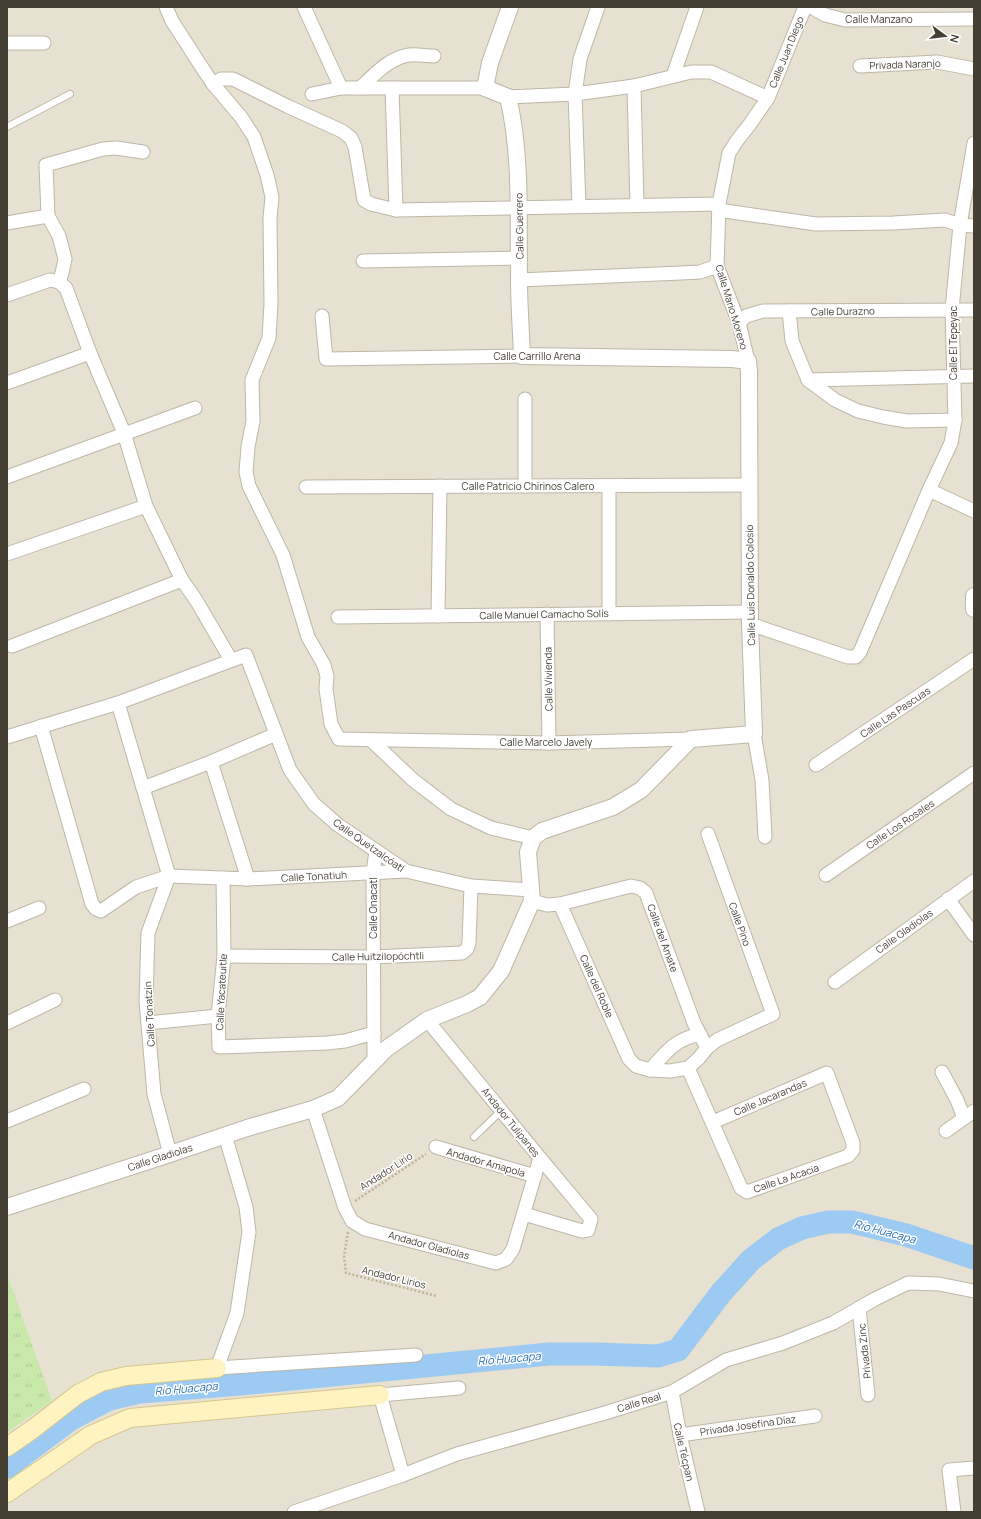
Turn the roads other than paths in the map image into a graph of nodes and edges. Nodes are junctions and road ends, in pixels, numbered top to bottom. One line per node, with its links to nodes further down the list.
1 (166, 7): 15 (street)
2 (304, 7): 17 (street)
3 (510, 7): 20 (street)
4 (598, 7): 23 (street)
5 (697, 7): 14 (street)
6 (805, 7): 25 (street, Calle Juan Diego)
7 (811, 7): 8 (street, Calle Manzano)
8 (974, 19)
9 (7, 43): 10 (street)
10 (44, 43)
11 (434, 56): 18 (street)
12 (860, 66): 13 (street, Privada Naranjo)
13 (974, 69)
14 (673, 76): 16 (street); 25 (street)
15 (213, 84): 33 (street); 86 (street, Calle Marcelo Javely)
16 (634, 86): 23 (street); 29 (street)
17 (341, 88): 18 (street); 22 (street)
18 (360, 88): 19 (street)
19 (392, 88): 20 (street); 33 (street)
20 (485, 88): 24 (street)
21 (70, 94): 26 (lane)
22 (312, 94)
23 (574, 94): 24 (street); 30 (street)
24 (508, 97): 32 (street, Calle Guerrero)
25 (768, 98): 31 (street, Calle Mario Moreno)
26 (7, 127)
27 (974, 143): 36 (street, Calle El Tepeyac)
28 (143, 152): 34 (street)
29 (637, 205): 30 (street); 31 (street)
30 (579, 206): 32 (street)
31 (719, 207): 36 (street); 40 (street, Calle Mario Moreno)
32 (520, 208): 33 (street); 38 (street, Calle Guerrero)
33 (396, 210)
34 (48, 216): 35 (street); 42 (street)
35 (7, 223)
36 (960, 225): 37 (street); 44 (street, Calle El Tepeyac)
37 (974, 226)
38 (519, 258): 39 (street); 41 (street, Calle Guerrero)
39 (364, 261)
40 (717, 266): 41 (street); 48 (street, Calle Mario Moreno)
41 (519, 280): 50 (street, Calle Guerrero)
42 (58, 282): 43 (street); 49 (street)
43 (7, 295)
44 (952, 310): 45 (street, Calle Durazno); 46 (street, Calle Durazno); 52 (street, Calle El Tepeyac)
45 (974, 310)
46 (789, 311): 48 (street, Calle Durazno); 54 (street)
47 (322, 316): 50 (street, Calle Carrillo Arena)
48 (739, 323): 51 (street, Calle Mario Moreno)
49 (90, 353): 55 (street); 59 (street)
50 (522, 356): 51 (street, Calle Carrillo Arena)
51 (748, 361): 61 (street, Calle Luis Donaldo Colosio)
52 (953, 376): 53 (street); 54 (street); 58 (street, Calle El Tepeyac)
53 (974, 376)
54 (808, 380): 58 (street)
55 (7, 383)
56 (525, 399): 63 (street)
57 (195, 408): 59 (street)
58 (955, 420): 66 (street, Calle El Tepeyac)
59 (124, 433): 60 (street); 67 (street)
60 (7, 477)
61 (750, 485): 64 (street, Calle Patricio Chirinos Calero); 77 (street, Calle Luis Donaldo Colosio)
62 (440, 486): 63 (street, Calle Patricio Chirinos Calero); 65 (street, Calle Patricio Chirinos Calero); 75 (street)
63 (525, 486): 64 (street, Calle Patricio Chirinos Calero)
64 (609, 486): 74 (street)
65 (306, 487)
66 (929, 490): 68 (street); 77 (street, Calle Manuel Camacho Solís)
67 (146, 506): 69 (street); 70 (street)
68 (974, 511)
69 (7, 554)
70 (182, 580): 78 (street); 80 (street)
71 (974, 596): 72 (street)
72 (974, 608)
73 (548, 614): 74 (street, Calle Manuel Camacho Solís); 75 (street, Calle Manuel Camacho Solís); 88 (street, Calle Vivienda)
74 (609, 614): 77 (street, Calle Manuel Camacho Solís)
75 (438, 616): 76 (street, Calle Manuel Camacho Solís)
76 (338, 617)
77 (750, 618): 84 (street, Calle Luis Donaldo Colosio)
78 (12, 646)
79 (974, 659): 90 (street, Calle Las Pascuas)
80 (231, 660): 81 (street); 83 (street, Calle Quetzalcóatl)
81 (118, 703): 82 (street); 92 (street)
82 (42, 726): 85 (street); 100 (street)
83 (276, 734): 89 (street); 96 (street, Calle Quetzalcóatl)
84 (754, 734): 87 (street, Calle Marcelo Javely); 94 (street, Calle Luis Donaldo Colosio)
85 (7, 736)
86 (371, 740): 88 (street, Calle Marcelo Javely); 95 (street)
87 (691, 740): 88 (street, Calle Marcelo Javely); 95 (street)
88 (549, 743)
89 (211, 762): 92 (street); 102 (street)
90 (816, 765)
91 (974, 773): 99 (street, Calle Los Rosales)
92 (143, 788): 100 (street)
93 (708, 834): 121 (street, Calle Pino)
94 (764, 837)
95 (533, 838): 105 (street)
96 (376, 851): 97 (street, Calle Quetzalcóatl); 98 (street, Calle Onacatl)
97 (406, 871): 98 (street, Calle Tonatiuh); 104 (street, Calle Quetzalcóatl)
98 (374, 873): 102 (street, Calle Tonatiuh); 112 (street, Calle Onacatl)
99 (826, 875)
100 (169, 876): 101 (street, Calle Tonatiuh); 118 (street, Calle Tonatzin)
101 (223, 878): 102 (street, Calle Tonatiuh); 111 (street, Calle Yacateuitle)
102 (248, 879)
103 (974, 881): 106 (street, Calle Gladiolas)
104 (472, 886): 105 (street, Calle Quetzalcóatl); 112 (street, Calle Huitzilopóchtli)
105 (531, 896): 107 (street, Calle del Amate); 116 (street, Calle Gladiolas)
106 (948, 899): 110 (street); 113 (street, Calle Gladiolas)
107 (560, 904): 120 (street, Calle del Amate); 124 (street, Calle del Roble)
108 (40, 908): 109 (street)
109 (7, 921)
110 (974, 936)
111 (224, 956): 112 (street, Calle Huitzilopóchtli); 115 (street, Calle Yacateuitle)
112 (373, 957): 119 (street, Calle Onacatl)
113 (835, 982)
114 (55, 1000): 117 (street)
115 (218, 1016): 118 (street); 119 (street, Calle Yacateuitle)
116 (427, 1020): 122 (street, Calle Gladiolas); 129 (street, Andador Tulipanes)
117 (7, 1023)
118 (148, 1023): 137 (street, Calle Tonatzin)
119 (374, 1033): 122 (street, Calle Onacatl)
120 (700, 1034): 121 (street, Calle del Amate); 124 (street)
121 (707, 1048): 123 (street)
122 (374, 1061): 128 (street, Calle Gladiolas)
123 (688, 1068): 124 (street); 132 (street, Calle La Acacia)
124 (650, 1070)
125 (942, 1072): 130 (street)
126 (827, 1073): 132 (street, Calle Jacarandas); 132 (street, Calle La Acacia)
127 (84, 1089): 131 (street)
128 (313, 1109): 134 (street, Calle Gladiolas); 141 (street, Andador Gladiolas)
129 (502, 1111): 135 (lane); 138 (street, Andador Tulipanes)
130 (969, 1115): 133 (street)
131 (7, 1121)
132 (713, 1122)
133 (946, 1131)
134 (225, 1135): 137 (street, Calle Gladiolas); 145 (street)
135 (474, 1137)
136 (436, 1147): 139 (street, Andador Amapola)
137 (170, 1154): 140 (street, Calle Gladiolas)
138 (540, 1158): 139 (street); 141 (street, Andador Tulipanes)
139 (535, 1176): 141 (street)
140 (7, 1207)
141 (524, 1214)
142 (974, 1291): 143 (street, Calle Real)
143 (859, 1308): 147 (street, Calle Real); 149 (street, Privada Zinc)
144 (416, 1355): 145 (street)
145 (217, 1368): 152 (main road)
146 (459, 1388): 148 (street)
147 (672, 1392): 151 (street, Calle Técpan); 154 (street, Calle Real)
148 (380, 1395): 154 (street); 155 (main road)
149 (868, 1395)
150 (815, 1416): 151 (street, Privada Josefina Díaz)
151 (680, 1435): 157 (street, Calle Técpan)
152 (7, 1447)
153 (974, 1468): 158 (street)
154 (403, 1475): 156 (street, Calle Real)
155 (7, 1493)
156 (294, 1512)
157 (698, 1512)
158 (954, 1512)

